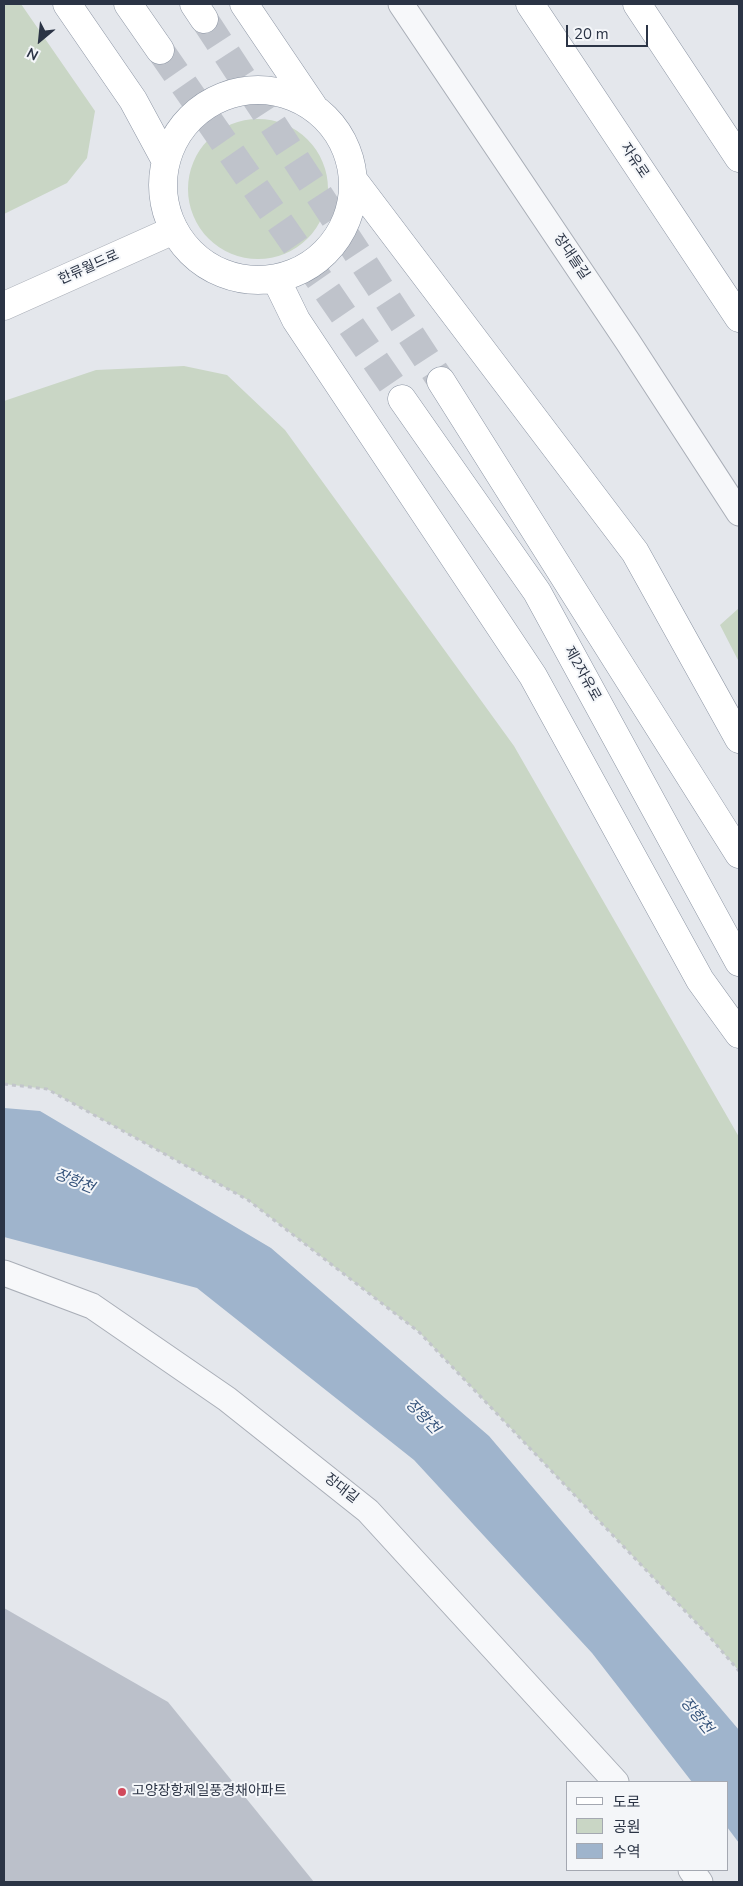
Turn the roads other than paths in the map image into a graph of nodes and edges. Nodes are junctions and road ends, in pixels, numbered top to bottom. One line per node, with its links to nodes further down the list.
1 (66, 4): 10 (main road)
2 (128, 4): 7 (main road)
3 (244, 4): 8 (main road)
4 (401, 4): 18 (street, 장대들길)
5 (530, 4): 15 (main road, 자유로)
6 (637, 4): 9 (main road)
7 (160, 50)
8 (313, 107): 10 (main road); 11 (main road)
9 (739, 158)
10 (166, 161): 12 (main road)
11 (354, 181): 13 (main road); 19 (main road)
12 (174, 230): 13 (main road); 14 (main road, 한류월드로)
13 (276, 279): 22 (main road)
14 (4, 306)
15 (739, 318)
16 (441, 381): 20 (main road)
17 (402, 399): 21 (main road, 제2자유로)
18 (739, 513)
19 (739, 739)
20 (739, 854)
21 (739, 962)
22 (739, 1034)
23 (4, 1273): 24 (street, 장대길)
24 (615, 1781)
25 (692, 1871): 26 (street)
26 (700, 1882)

